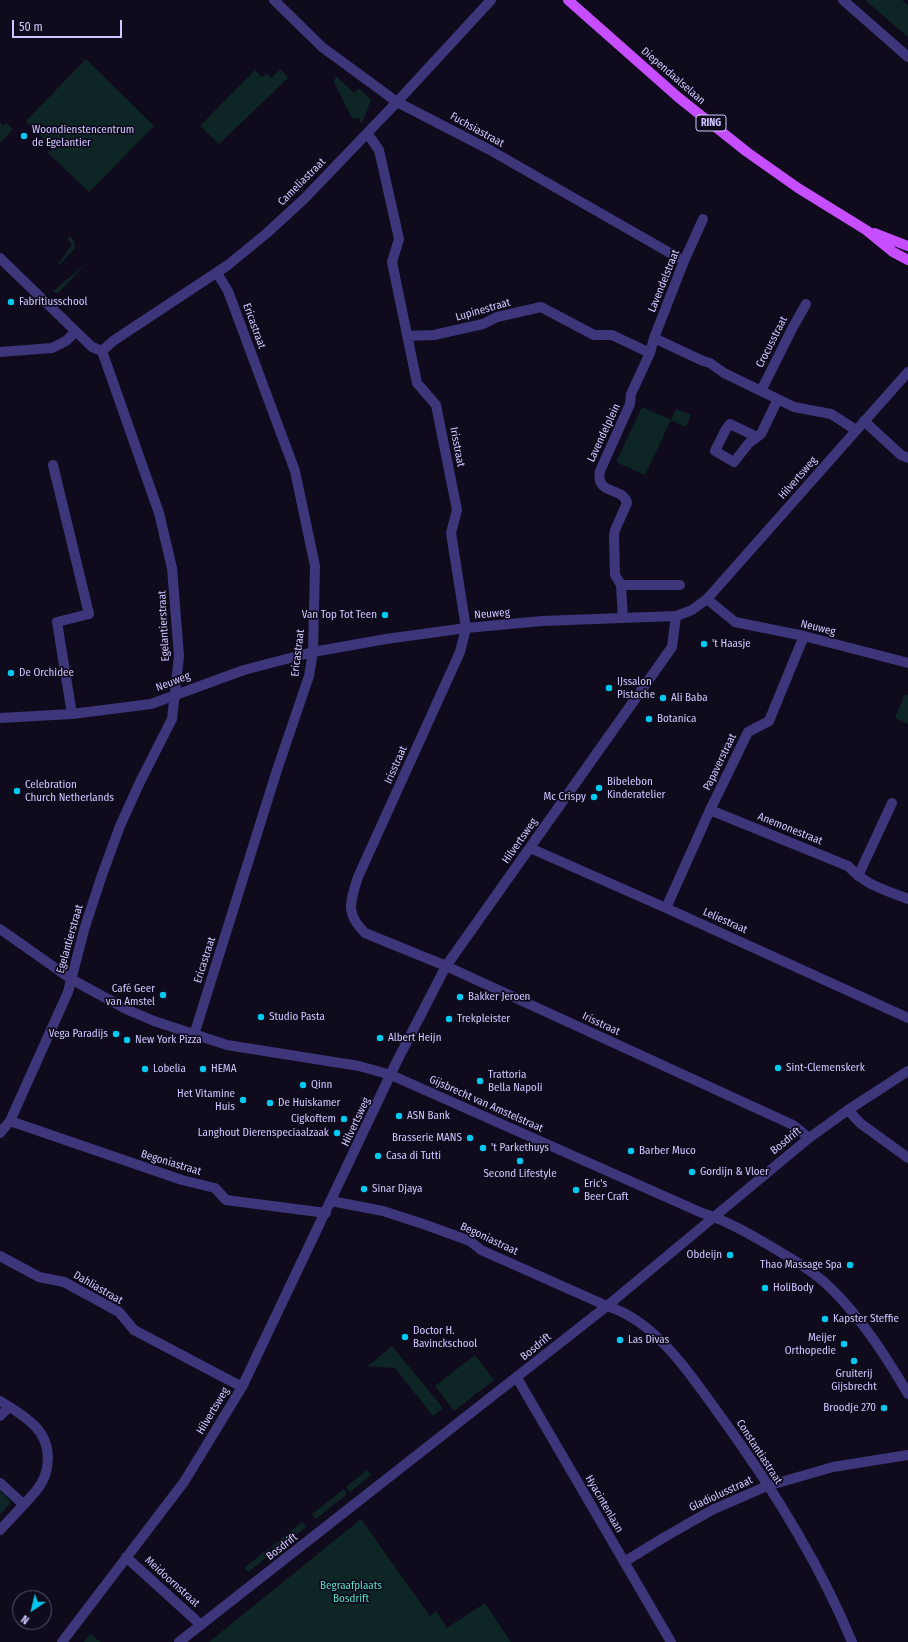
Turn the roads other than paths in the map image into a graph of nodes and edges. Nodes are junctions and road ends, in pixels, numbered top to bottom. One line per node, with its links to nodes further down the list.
1 (274, 0): 6 (street, Fuchsiastraat)
2 (491, 0): 6 (street, Cameliastraat)
3 (568, 0): 9 (main road, Diependaalselaan / RING)
4 (843, 0): 5 (street)
5 (908, 56)
6 (397, 102): 7 (street, Cameliastraat); 13 (street, Fuchsiastraat)
7 (367, 133): 14 (street, Cameliastraat); 17 (street, Irisstraat)
8 (703, 219): 13 (street, Lavendelstraat)
9 (866, 230): 10 (main road, Diependaalselaan / RING); 12 (main road, Diependaalselaan / RING)
10 (908, 246)
11 (0, 258): 16 (street)
12 (908, 260)
13 (684, 261): 18 (street, Lavendelstraat)
14 (217, 273): 19 (street, Cameliastraat); 37 (street, Ericastraat)
15 (806, 304): 23 (street, Crocusstraat)
16 (75, 332): 19 (street); 20 (street)
17 (408, 336): 21 (street, Lupinestraat); 35 (street, Irisstraat)
18 (654, 338): 21 (street, Lavendelstraat); 23 (street)
19 (102, 351): 39 (street, Egelantierstraat)
20 (0, 352)
21 (650, 353): 31 (street, Lavendelplein)
22 (908, 372): 25 (street, Hilvertsweg)
23 (761, 391): 24 (street)
24 (778, 399): 26 (street); 27 (street)
25 (864, 421): 26 (street, Hilvertsweg); 28 (street)
26 (856, 430): 32 (street, Hilvertsweg)
27 (757, 437): 27 (street)
28 (908, 458)
29 (53, 465): 40 (street)
30 (680, 584): 31 (street)
31 (621, 585): 34 (street)
32 (707, 600): 33 (street, Neuweg); 36 (street, Neuweg)
33 (676, 616): 34 (street, Neuweg); 44 (street, Hilvertsweg)
34 (623, 618): 35 (street, Neuweg)
35 (466, 628): 37 (street, Neuweg); 49 (street, Irisstraat)
36 (804, 636): 38 (street, Neuweg); 43 (street, Papaverstraat)
37 (313, 652): 39 (street, Neuweg); 52 (street, Ericastraat)
38 (908, 663)
39 (174, 694): 40 (street, Neuweg); 50 (street, Egelantierstraat)
40 (72, 714): 41 (street, Neuweg)
41 (0, 718)
42 (892, 803): 45 (street)
43 (710, 810): 45 (street, Anemonestraat); 47 (street, Papaverstraat)
44 (530, 848): 47 (street, Leliestraat); 49 (street, Hilvertsweg)
45 (858, 876): 46 (street, Anemonestraat)
46 (908, 899)
47 (666, 908): 51 (street, Leliestraat)
48 (0, 929): 50 (street, Gijsbrecht van Amstelstraat)
49 (446, 966): 54 (street, Hilvertsweg); 58 (street, Irisstraat)
50 (71, 979): 52 (street, Gijsbrecht van Amstelstraat); 56 (street, Egelantierstraat)
51 (908, 1018)
52 (194, 1035): 54 (street, Gijsbrecht van Amstelstraat)
53 (908, 1071): 55 (street, Bosdrift)
54 (391, 1075): 60 (street, Hilvertsweg); 62 (street, Gijsbrecht van Amstelstraat)
55 (848, 1110): 58 (street, Bosdrift); 59 (street)
56 (10, 1121): 57 (street, Egelantierstraat); 61 (street, Begoniastraat)
57 (0, 1133)
58 (809, 1138): 62 (street, Bosdrift)
59 (908, 1158)
60 (331, 1201): 61 (street, Hilvertsweg); 64 (street, Begoniastraat)
61 (326, 1213): 66 (street, Hilvertsweg)
62 (713, 1217): 64 (street, Bosdrift); 67 (street, Gijsbrecht van Amstelstraat)
63 (0, 1256): 66 (street, Dahliastraat)
64 (607, 1306): 65 (street, Bosdrift); 73 (street, Constantiastraat)
65 (517, 1378): 77 (street, Hyacintenlaan); 78 (street, Bosdrift)
66 (242, 1387): 76 (street, Hilvertsweg)
67 (908, 1394)
68 (0, 1401): 69 (street)
69 (9, 1407): 70 (street); 74 (street)
70 (0, 1416)
71 (908, 1456): 73 (street, Gladiolusstraat)
72 (0, 1483): 74 (street)
73 (767, 1486): 77 (street, Gladiolusstraat); 82 (street, Constantiastraat)
74 (23, 1504): 75 (street)
75 (0, 1530)
76 (126, 1557): 78 (street, Meidoornstraat); 79 (street, Hilvertsweg)
77 (624, 1562): 81 (street, Hyacintenlaan)
78 (201, 1625): 80 (street, Bosdrift)
79 (62, 1642)
80 (179, 1642)
81 (670, 1642)
82 (852, 1642)

